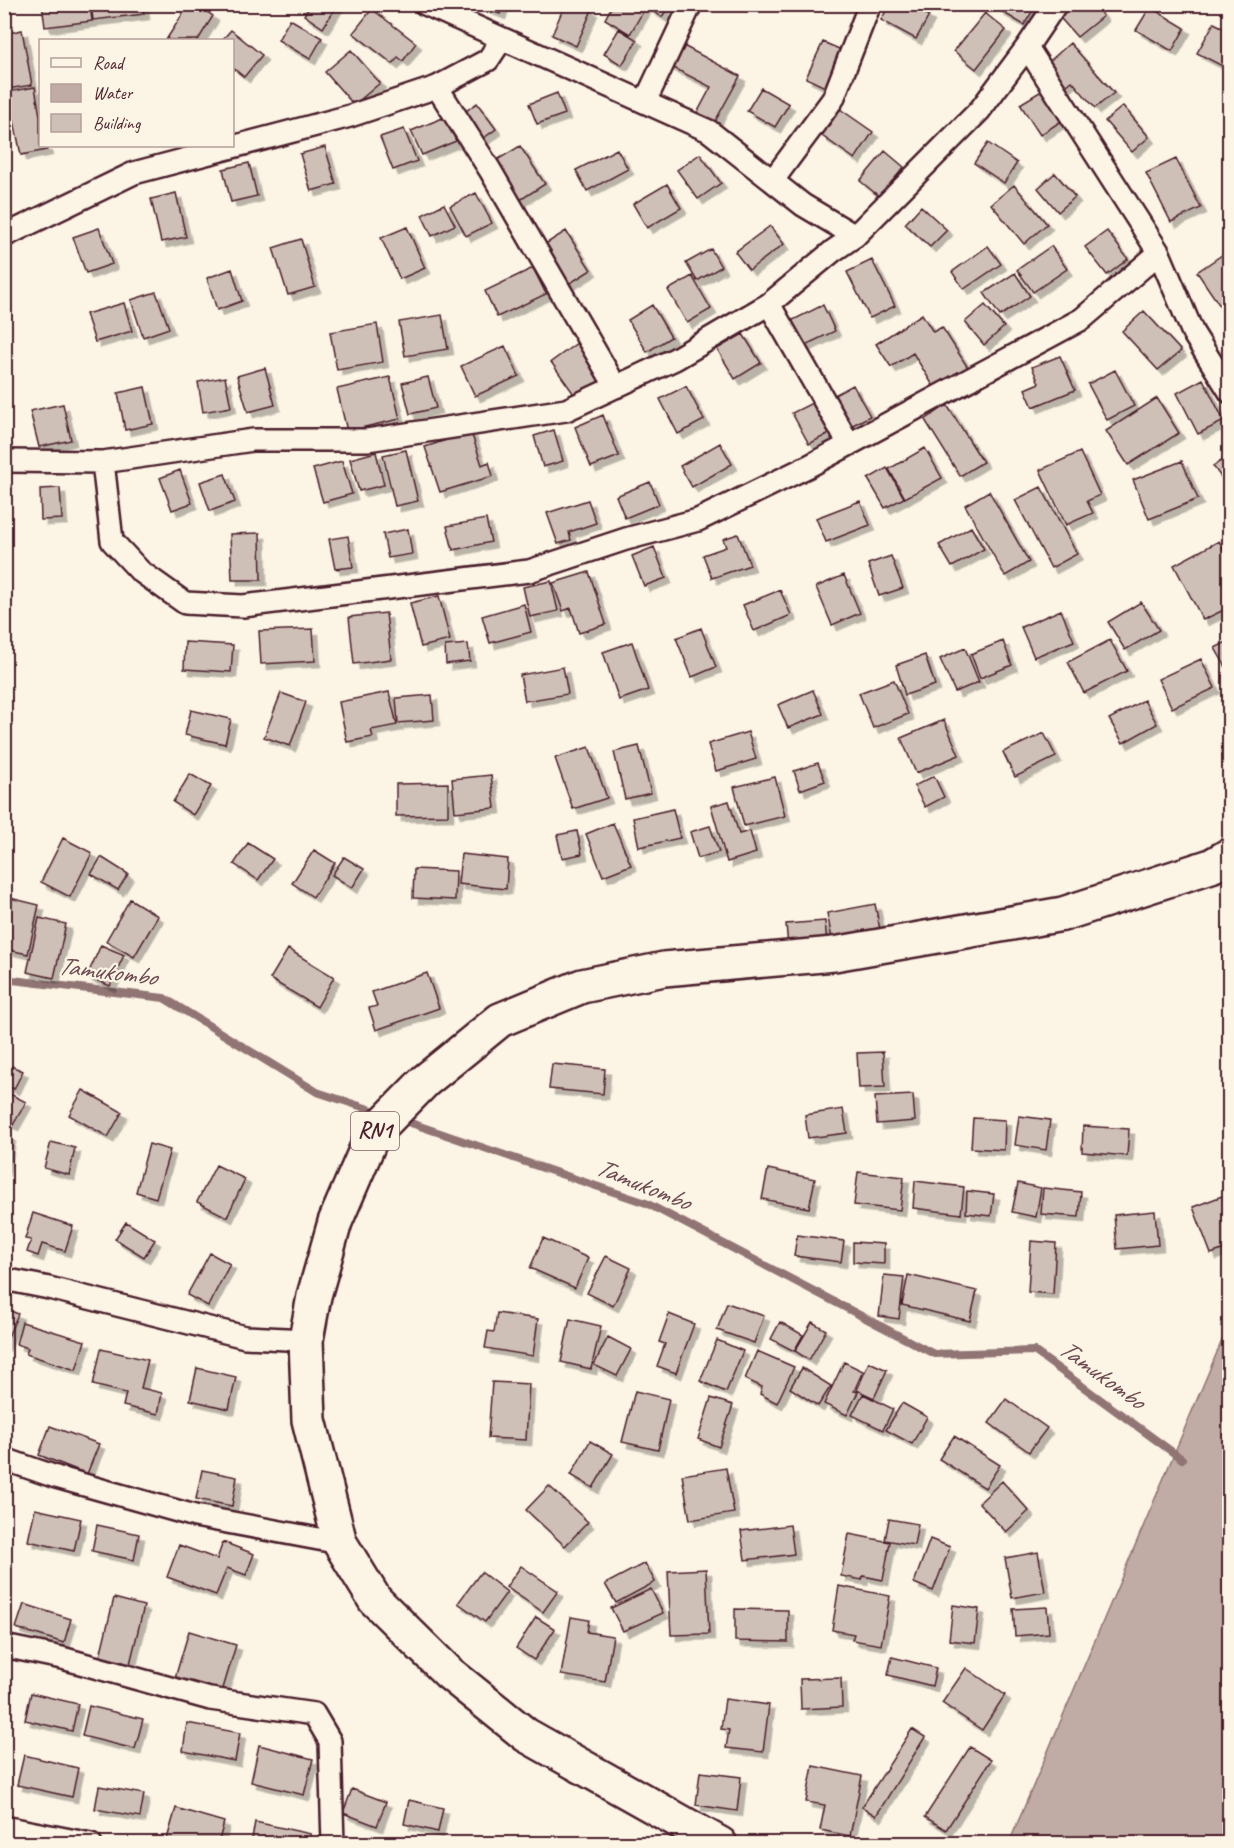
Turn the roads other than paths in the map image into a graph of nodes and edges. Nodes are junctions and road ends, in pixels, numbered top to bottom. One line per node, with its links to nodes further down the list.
1 (425, 4): 5 (street)
2 (691, 4): 8 (street)
3 (870, 4): 11 (street)
4 (1056, 4): 6 (street)
5 (502, 39): 7 (street); 8 (street)
6 (1027, 47): 13 (street); 14 (street)
7 (437, 87): 10 (street); 16 (street)
8 (645, 102): 11 (street)
9 (233, 147): 12 (street)
10 (234, 147)
11 (772, 180): 13 (street)
12 (4, 236)
13 (855, 236): 15 (street)
14 (1159, 253): 17 (street); 18 (street)
15 (769, 304): 16 (street); 18 (street)
16 (616, 387): 20 (street)
17 (1230, 392)
18 (849, 444): 20 (street)
19 (4, 461): 20 (street)
20 (103, 462)
21 (1230, 855): 23 (highway, RN1)
22 (4, 1279): 23 (street)
23 (306, 1340): 25 (highway, RN1)
24 (4, 1459): 25 (street)
25 (340, 1543): 30 (highway, RN1)
26 (4, 1646): 29 (street)
27 (4, 1827): 28 (street)
28 (91, 1844)
29 (333, 1844)
30 (720, 1844)

